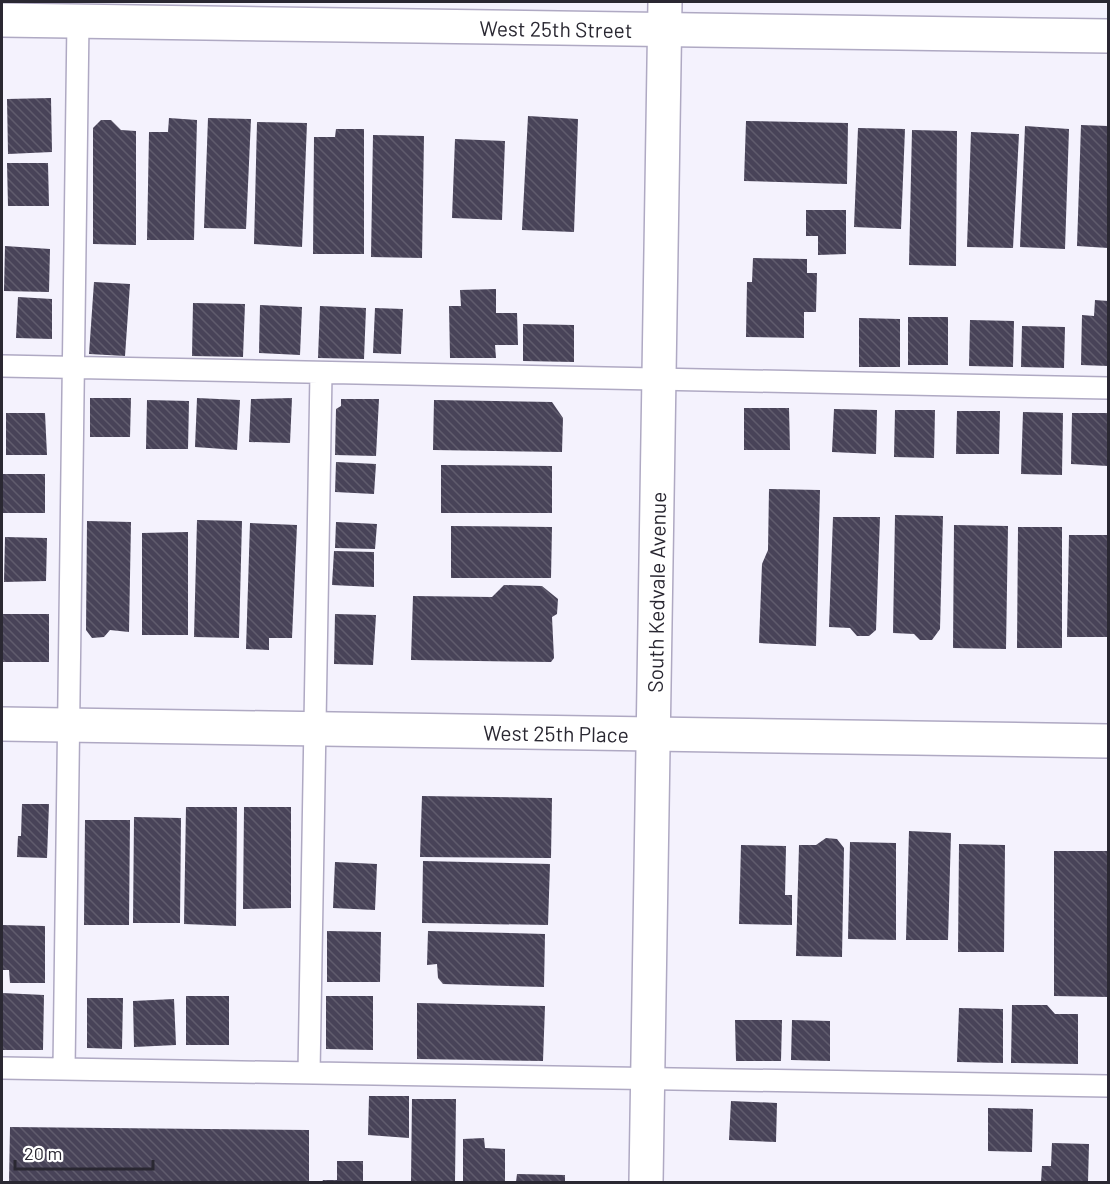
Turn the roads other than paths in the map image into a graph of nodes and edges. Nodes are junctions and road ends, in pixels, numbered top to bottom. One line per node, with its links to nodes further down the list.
1 (665, 16): 3 (street, West 25th Street); 4 (street, West 25th Street); 8 (street, South Kedvale Avenue)
2 (2, 20): 3 (street, West 25th Street)
3 (78, 21): 6 (lane)
4 (1108, 36)
5 (2, 366): 6 (lane)
6 (74, 368): 7 (lane); 11 (lane)
7 (321, 373): 8 (lane); 12 (lane)
8 (659, 379): 9 (lane); 13 (street, South Kedvale Avenue)
9 (1108, 388)
10 (2, 724): 11 (street, West 25th Place)
11 (70, 725): 12 (street, West 25th Place); 16 (lane)
12 (315, 728): 13 (street, West 25th Place); 17 (lane)
13 (653, 734): 14 (street, West 25th Place); 18 (street, South Kedvale Avenue)
14 (1108, 741)
15 (2, 1068): 16 (lane)
16 (64, 1070): 17 (lane)
17 (309, 1073): 18 (lane)
18 (648, 1078): 19 (lane); 20 (street, South Kedvale Avenue)
19 (1108, 1086)
20 (646, 1182)

